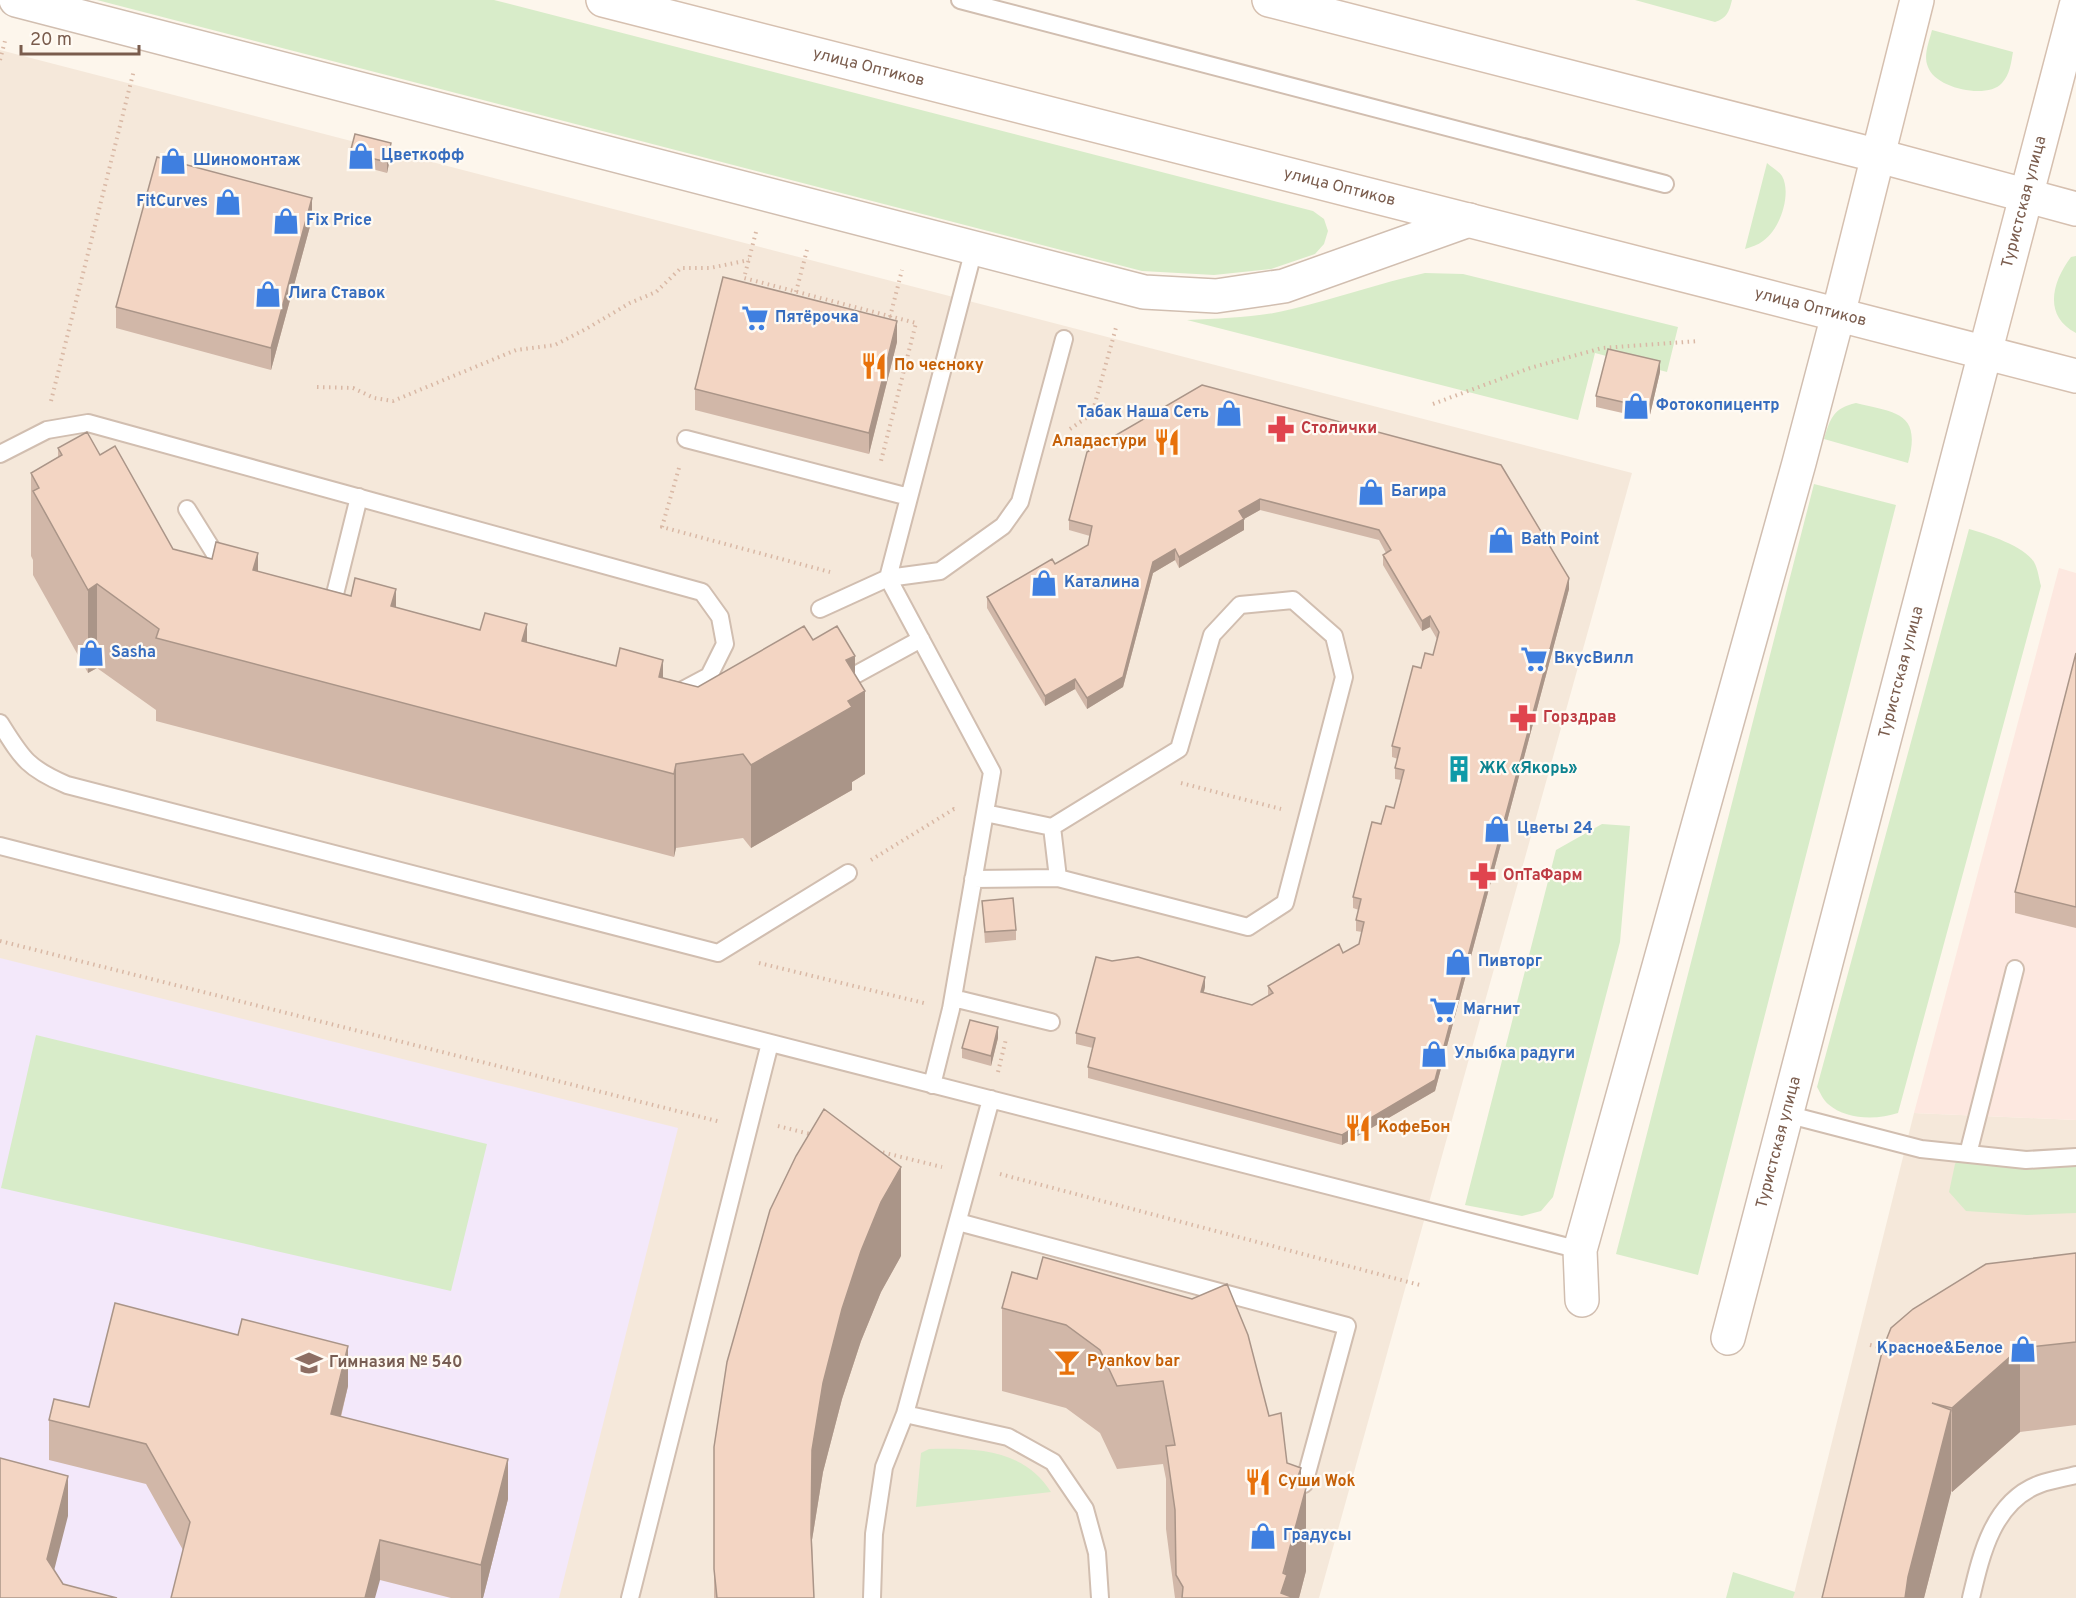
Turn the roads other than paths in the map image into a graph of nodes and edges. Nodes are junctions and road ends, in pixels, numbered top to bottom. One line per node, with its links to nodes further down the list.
1 (16, 0): 12 (street)
2 (603, 0): 11 (street, улица Оптиков)
3 (960, 0): 8 (lane)
4 (1269, 0): 7 (street)
5 (1917, 0): 7 (street)
6 (2076, 6): 9 (street, Туристская улица)
7 (1879, 156): 9 (street); 13 (street)
8 (1665, 184)
9 (2026, 196): 10 (street); 15 (street, Туристская улица)
10 (2076, 209)
11 (1469, 220): 12 (street); 13 (street, улица Оптиков)
12 (974, 249): 20 (lane)
13 (1838, 315): 15 (street, улица Оптиков); 46 (street)
14 (1064, 339): 23 (lane)
15 (1985, 353): 16 (street, улица Оптиков); 42 (street, Туристская улица)
16 (2076, 376)
17 (686, 440): 20 (lane)
18 (0, 454): 19 (lane)
19 (359, 497): 24 (lane); 27 (lane)
20 (909, 497): 23 (lane)
21 (187, 509): 22 (lane)
22 (241, 579)
23 (881, 581): 25 (lane); 26 (lane)
24 (333, 602)
25 (820, 609)
26 (921, 639): 28 (lane); 30 (lane)
27 (656, 686)
28 (826, 691)
29 (0, 723): 33 (lane)
30 (985, 813): 31 (lane); 35 (lane)
31 (1052, 827): 34 (lane); 34 (lane)
32 (0, 846): 39 (lane)
33 (848, 873)
34 (1058, 878): 35 (lane)
35 (974, 879): 37 (lane)
36 (2015, 969): 43 (lane)
37 (952, 1003): 38 (lane); 40 (lane)
38 (1051, 1022)
39 (770, 1043): 40 (lane); 52 (lane)
40 (932, 1085): 41 (lane)
41 (991, 1099): 45 (lane); 46 (lane)
42 (1786, 1114): 43 (lane); 48 (street, Туристская улица)
43 (1968, 1154): 44 (lane)
44 (2076, 1157)
45 (958, 1222): 49 (lane); 51 (lane)
46 (1580, 1250): 47 (street)
47 (1582, 1300)
48 (1728, 1338)
49 (906, 1414): 53 (lane); 54 (lane)
50 (2076, 1475): 55 (lane)
51 (1304, 1484)
52 (630, 1598)
53 (872, 1598)
54 (1100, 1598)
55 (1971, 1598)

